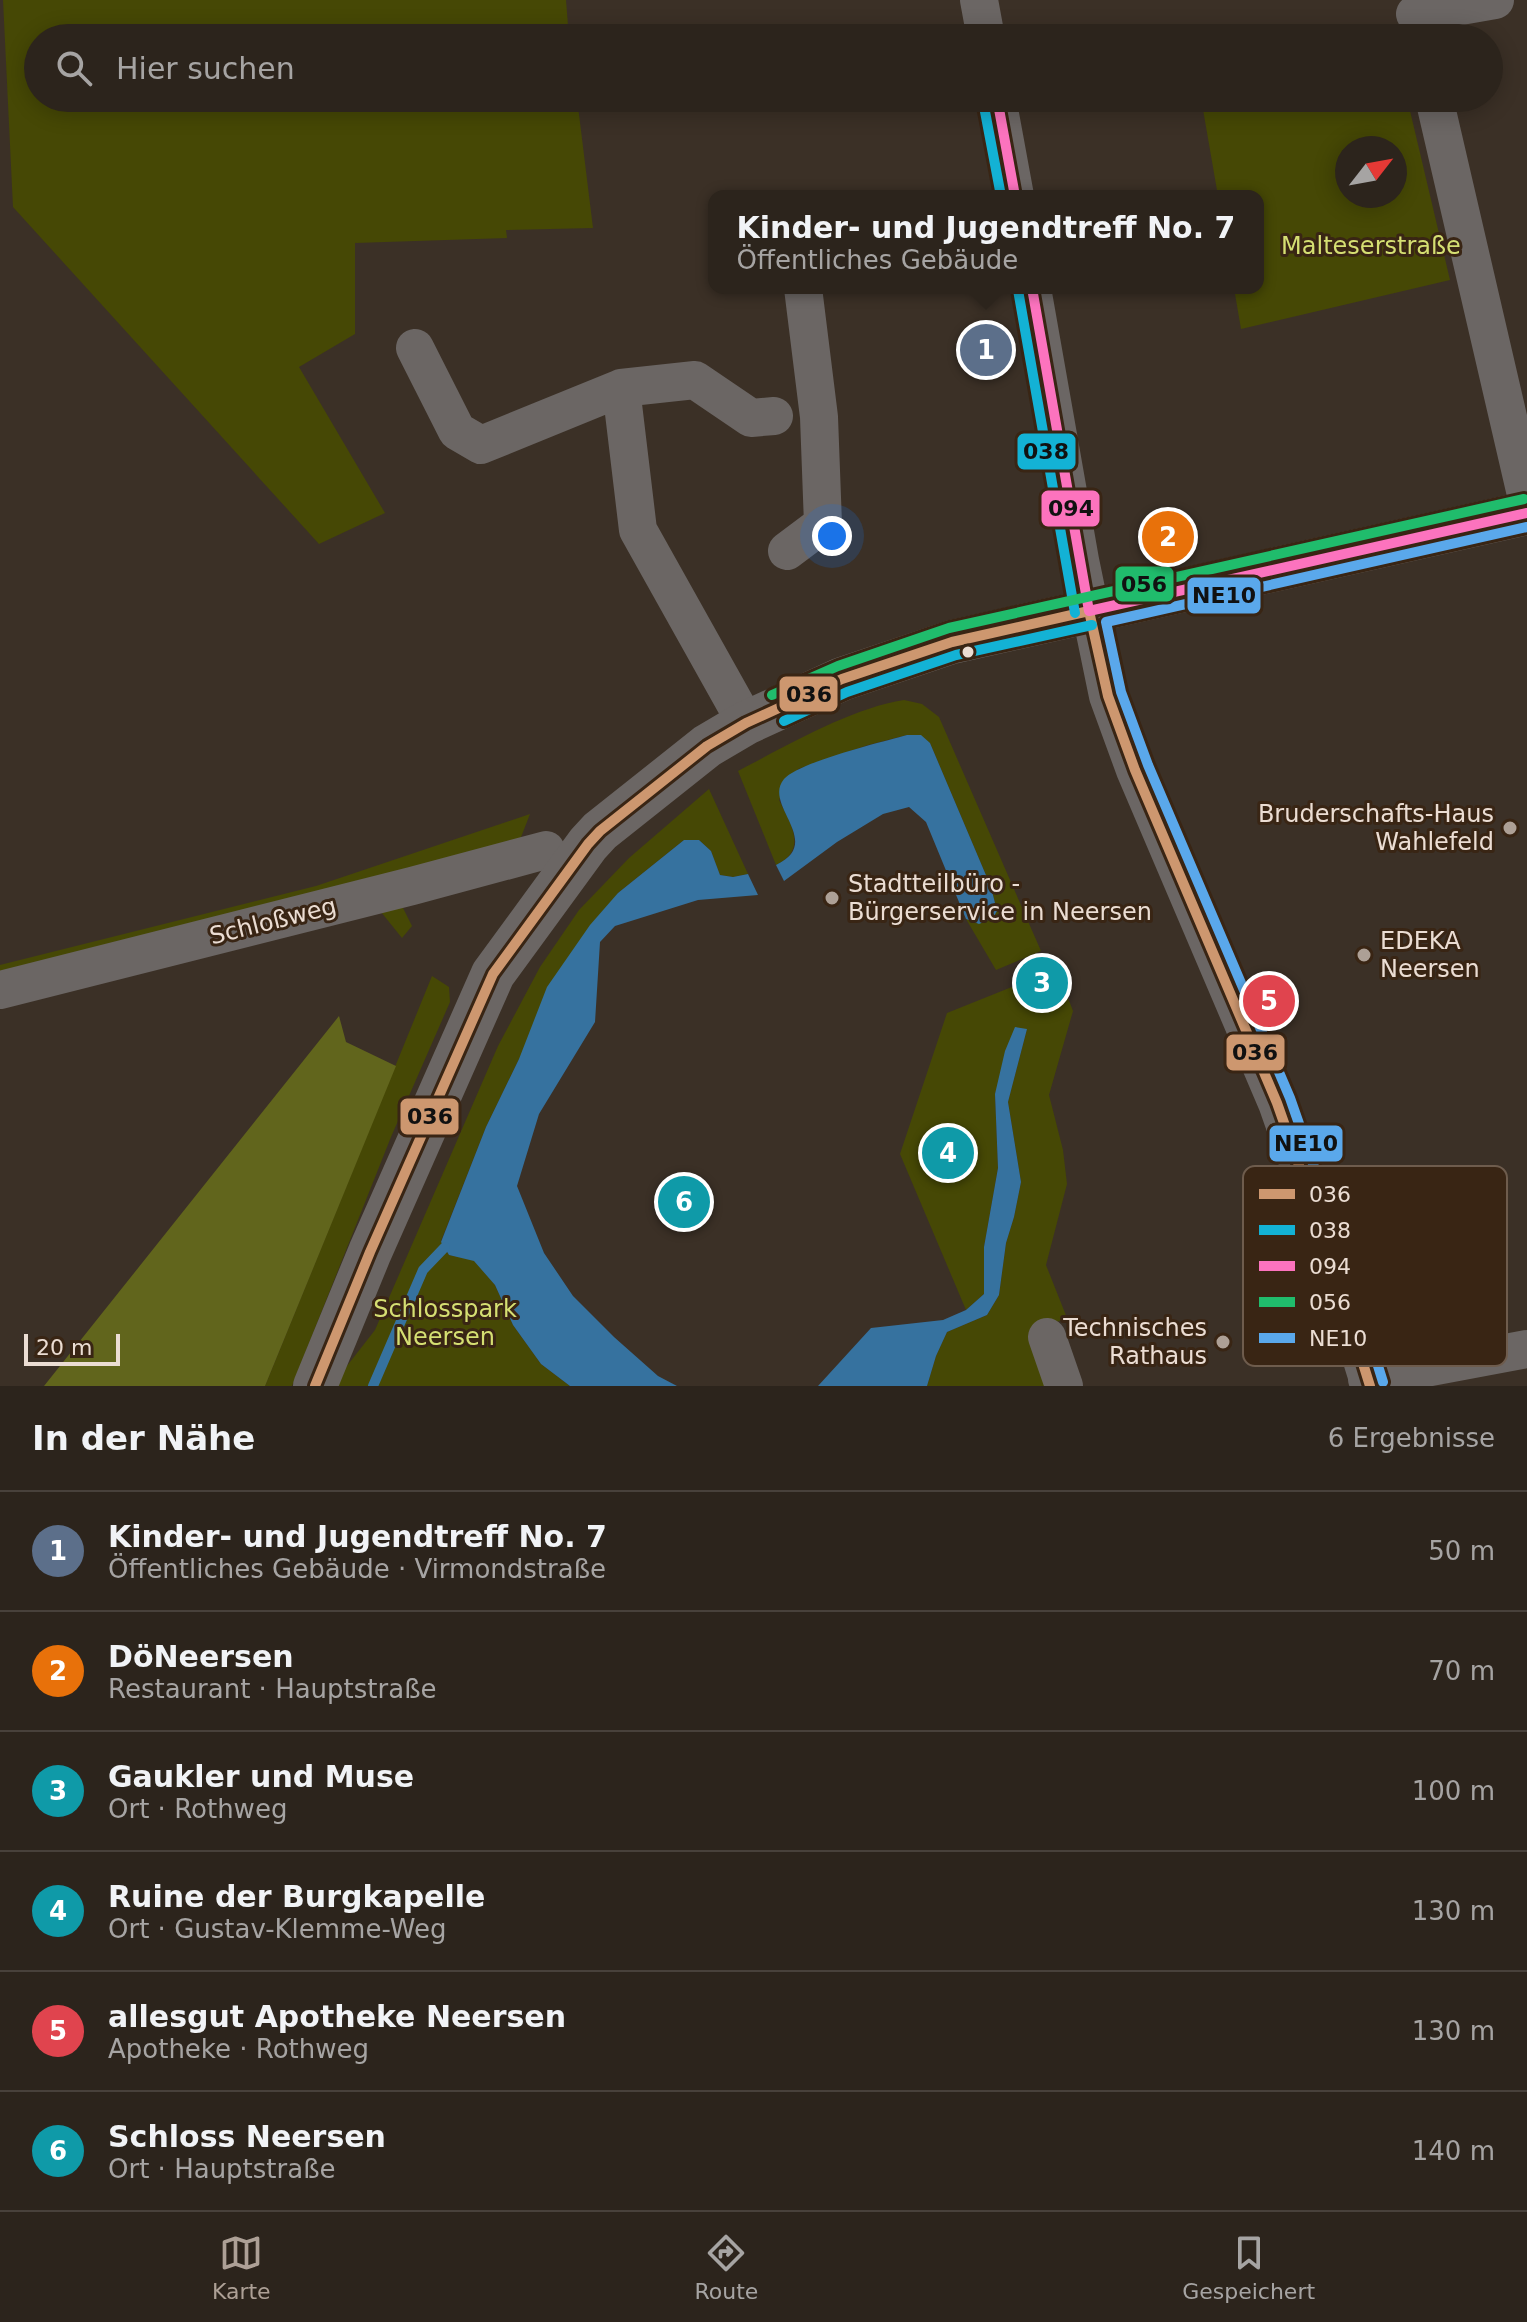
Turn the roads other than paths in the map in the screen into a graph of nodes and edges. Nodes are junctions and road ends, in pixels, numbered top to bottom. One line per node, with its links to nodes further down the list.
1 (979, 0): 4 (street)
2 (1495, 0): 3 (street)
3 (1416, 17)
4 (983, 24)
5 (1000, 112): 7 (street)
6 (1437, 112): 13 (street)
7 (1014, 190)
8 (804, 294): 15 (street)
9 (1033, 294): 16 (street)
10 (415, 348): 11 (street)
11 (621, 388): 12 (street); 17 (street)
12 (774, 416)
13 (1527, 499)
14 (1527, 513): 16 (street)
15 (787, 551)
16 (1089, 611): 17 (street); 20 (street)
17 (746, 723): 26 (street)
18 (546, 850): 19 (street, Schloßweg)
19 (0, 990)
20 (1299, 1166)
21 (1047, 1337): 27 (street)
22 (1527, 1349): 23 (street)
23 (1507, 1353)
24 (1445, 1366): 25 (street)
25 (1368, 1382)
26 (315, 1386)
27 (1064, 1386)

